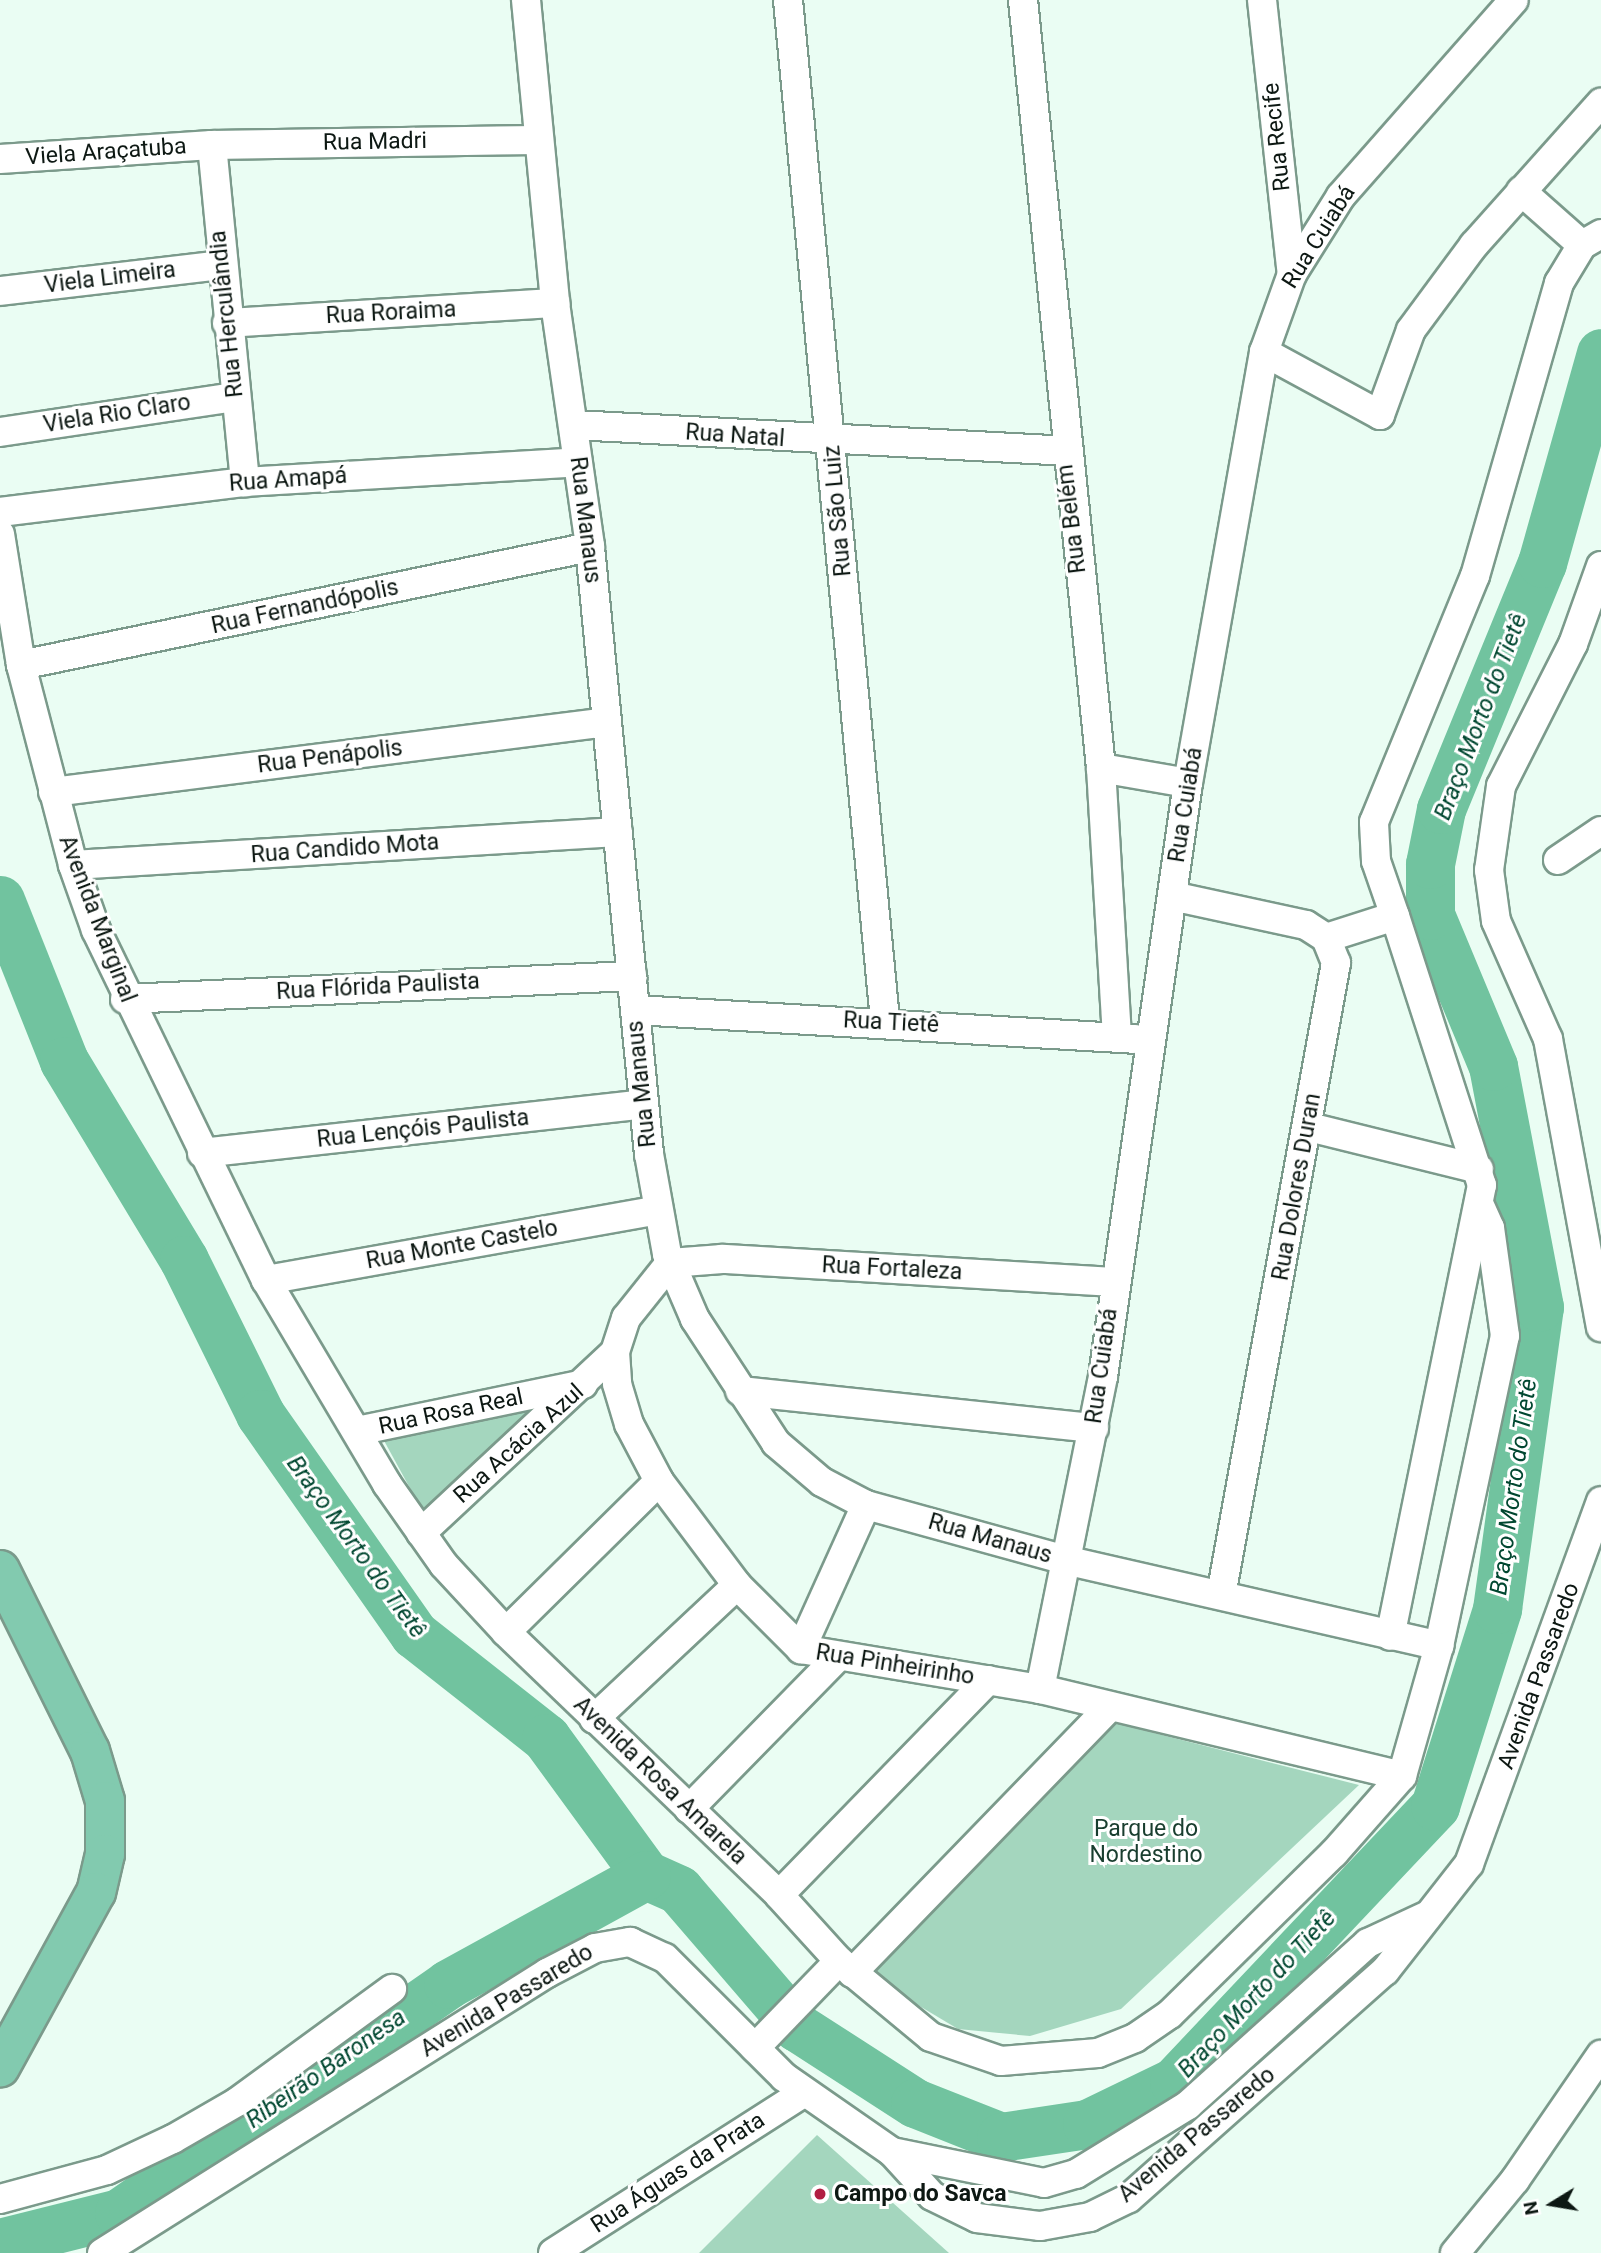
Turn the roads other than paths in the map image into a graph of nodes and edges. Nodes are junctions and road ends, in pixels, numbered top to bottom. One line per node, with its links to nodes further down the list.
1 (526, 0): 7 (street, Rua Manaus)
2 (788, 0): 21 (street, Rua São Luiz)
3 (1023, 0): 22 (street, Rua Belém)
4 (1262, 0): 13 (street, Rua Recife)
5 (1502, 6): 13 (street, Rua Cuiabá)
6 (1601, 103): 10 (street)
7 (538, 140): 8 (street, Rua Madri); 15 (street, Rua Manaus)
8 (212, 145): 9 (street, Viela Araçatuba); 12 (street, Rua Herculândia)
9 (0, 159)
10 (1521, 191): 11 (street); 17 (street)
11 (1592, 239): 39 (street)
12 (221, 265): 14 (street, Viela Limeira); 16 (street, Rua Herculândia)
13 (1292, 274): 17 (street, Rua Cuiabá)
14 (0, 291)
15 (555, 303): 16 (street, Rua Roraima); 19 (street, Rua Manaus)
16 (227, 323): 18 (street, Rua Herculândia)
17 (1264, 352): 32 (street, Rua Cuiabá)
18 (235, 397): 20 (street, Viela Rio Claro); 24 (street, Rua Herculândia)
19 (574, 425): 21 (street, Rua Natal); 23 (street, Rua Manaus)
20 (0, 432)
21 (832, 442): 22 (street, Rua Natal); 44 (street, Rua São Luiz)
22 (1064, 452): 31 (street, Rua Belém)
23 (577, 462): 24 (street, Rua Amapá); 27 (street, Rua Manaus)
24 (244, 482): 25 (street, Rua Amapá)
25 (0, 512)
26 (0, 534): 29 (street, Avenida Marginal)
27 (590, 547): 29 (street, Rua Fernandópolis); 30 (street, Rua Manaus)
28 (1601, 566): 56 (street)
29 (21, 665): 33 (street, Avenida Marginal)
30 (607, 722): 33 (street, Rua Penápolis); 35 (street, Rua Manaus)
31 (1101, 768): 32 (street); 45 (street, Rua Belém)
32 (1188, 783): 38 (street, Rua Cuiabá)
33 (53, 793): 37 (street, Avenida Marginal)
34 (1601, 831): 36 (street)
35 (618, 832): 37 (street, Rua Candido Mota); 41 (street, Rua Manaus)
36 (1558, 860)
37 (73, 865): 42 (street, Avenida Marginal)
38 (1172, 896): 40 (street); 46 (street, Rua Cuiabá)
39 (1395, 916): 40 (street); 50 (street)
40 (1326, 938): 48 (street, Rua Dolores Duran)
41 (632, 976): 42 (street, Rua Flórida Paulista); 43 (street, Rua Manaus)
42 (125, 999): 49 (street, Avenida Marginal)
43 (635, 1010): 44 (street, Rua Tietê); 47 (street, Rua Manaus)
44 (885, 1021): 45 (street, Rua Tietê)
45 (1117, 1037): 46 (street, Rua Tietê)
46 (1148, 1041): 55 (street, Rua Cuiabá)
47 (643, 1104): 49 (street, Rua Lençóis Paulista); 52 (street, Rua Manaus)
48 (1309, 1127): 50 (street); 69 (street, Rua Dolores Duran)
49 (202, 1153): 54 (street, Avenida Marginal)
50 (1479, 1169): 51 (street)
51 (1479, 1203): 71 (street); 72 (street)
52 (658, 1210): 53 (street, Rua Manaus); 54 (street, Rua Monte Castelo)
53 (670, 1263): 55 (street, Rua Fortaleza); 57 (street); 59 (street, Rua Manaus)
54 (266, 1279): 61 (street, Avenida Rosa Amarela)
55 (1114, 1282): 60 (street, Rua Cuiabá)
56 (1601, 1326)
57 (615, 1352): 58 (street, Rua Acácia Azul); 62 (street, Rua Pinheirinho)
58 (586, 1383): 61 (street, Rua Rosa Real); 65 (street, Rua Acácia Azul)
59 (740, 1391): 60 (street); 64 (street, Rua Manaus)
60 (1094, 1428): 66 (street, Rua Cuiabá)
61 (357, 1432): 65 (street, Avenida Rosa Amarela)
62 (659, 1481): 68 (street, Rua Pinheirinho); 70 (street)
63 (1601, 1501): 82 (street, Avenida Passaredo)
64 (866, 1505): 66 (street, Rua Manaus); 73 (street)
65 (421, 1533): 70 (street, Avenida Rosa Amarela)
66 (1069, 1561): 69 (street, Rua Manaus); 76 (street, Rua Cuiabá)
67 (0, 1570): 87 (main road)
68 (737, 1585): 73 (street, Rua Pinheirinho); 78 (street)
69 (1221, 1595): 71 (street, Rua Manaus)
70 (506, 1632): 78 (street, Avenida Rosa Amarela)
71 (1390, 1636): 72 (street, Rua Manaus)
72 (1439, 1646): 79 (street)
73 (802, 1649): 74 (street, Rua Pinheirinho)
74 (835, 1660): 75 (street, Rua Pinheirinho); 80 (street)
75 (988, 1680): 76 (street, Rua Pinheirinho); 81 (street)
76 (1040, 1689): 77 (street, Rua Pinheirinho)
77 (1110, 1707): 79 (street, Rua Pinheirinho); 83 (street)
78 (594, 1719): 80 (street, Avenida Rosa Amarela)
79 (1402, 1776): 83 (street, Avenida Rosa Amarela)
80 (689, 1810): 81 (street, Avenida Rosa Amarela)
81 (779, 1895): 83 (street, Avenida Rosa Amarela)
82 (1424, 1917): 89 (street, Avenida Passaredo); 89 (street, Avenida Passaredo)
83 (845, 1967): 85 (street)
84 (392, 1989): 90 (street)
85 (755, 2048): 88 (street, Avenida Passaredo); 91 (street, Avenida Passaredo)
86 (1601, 2055): 93 (street)
87 (0, 2067)
88 (803, 2093): 89 (street, Avenida Passaredo); 92 (street, Rua Águas da Prata)
89 (892, 2152)
90 (0, 2199)
91 (102, 2253)
92 (554, 2253)
93 (1455, 2253)

